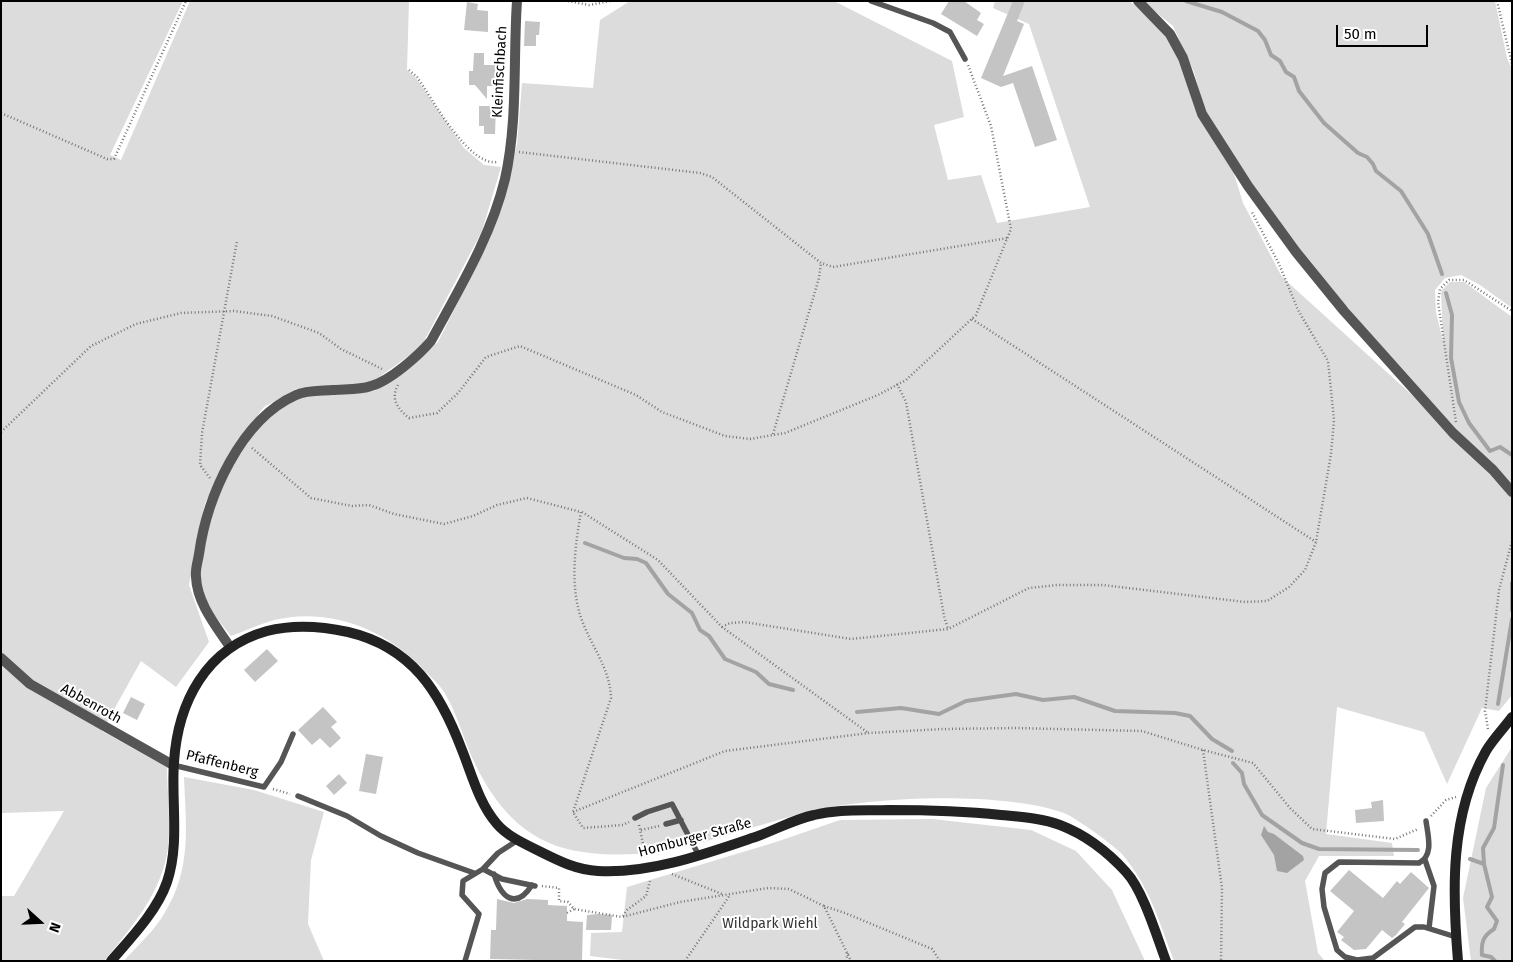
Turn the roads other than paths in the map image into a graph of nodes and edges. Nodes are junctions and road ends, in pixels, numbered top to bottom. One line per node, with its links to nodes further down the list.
1 (517, 1): 6 (street, Kleinfischbach)
2 (871, 1): 4 (lane)
3 (1138, 1): 5 (street)
4 (965, 59)
5 (1512, 492)
6 (230, 647): 10 (main road, Homburger Straße); 16 (main road, Homburger Straße)
7 (1, 658): 10 (street, Abbenroth)
8 (1512, 717): 23 (main road)
9 (293, 734): 10 (lane, Pfaffenberg)
10 (173, 765): 24 (main road, Homburger Straße)
11 (298, 796): 20 (lane)
12 (635, 818): 13 (lane)
13 (681, 820): 15 (lane); 17 (lane)
14 (1426, 821): 18 (lane)
15 (666, 824)
16 (518, 840): 17 (main road, Homburger Straße); 19 (lane)
17 (698, 854): 26 (main road, Homburger Straße)
18 (1425, 860): 22 (lane); 22 (lane)
19 (483, 869): 20 (lane); 21 (lane)
20 (474, 873): 25 (lane)
21 (494, 874): 21 (lane)
22 (1429, 928): 23 (lane)
23 (1456, 937): 27 (main road)
24 (111, 961)
25 (465, 961)
26 (1166, 961)
27 (1458, 961)

